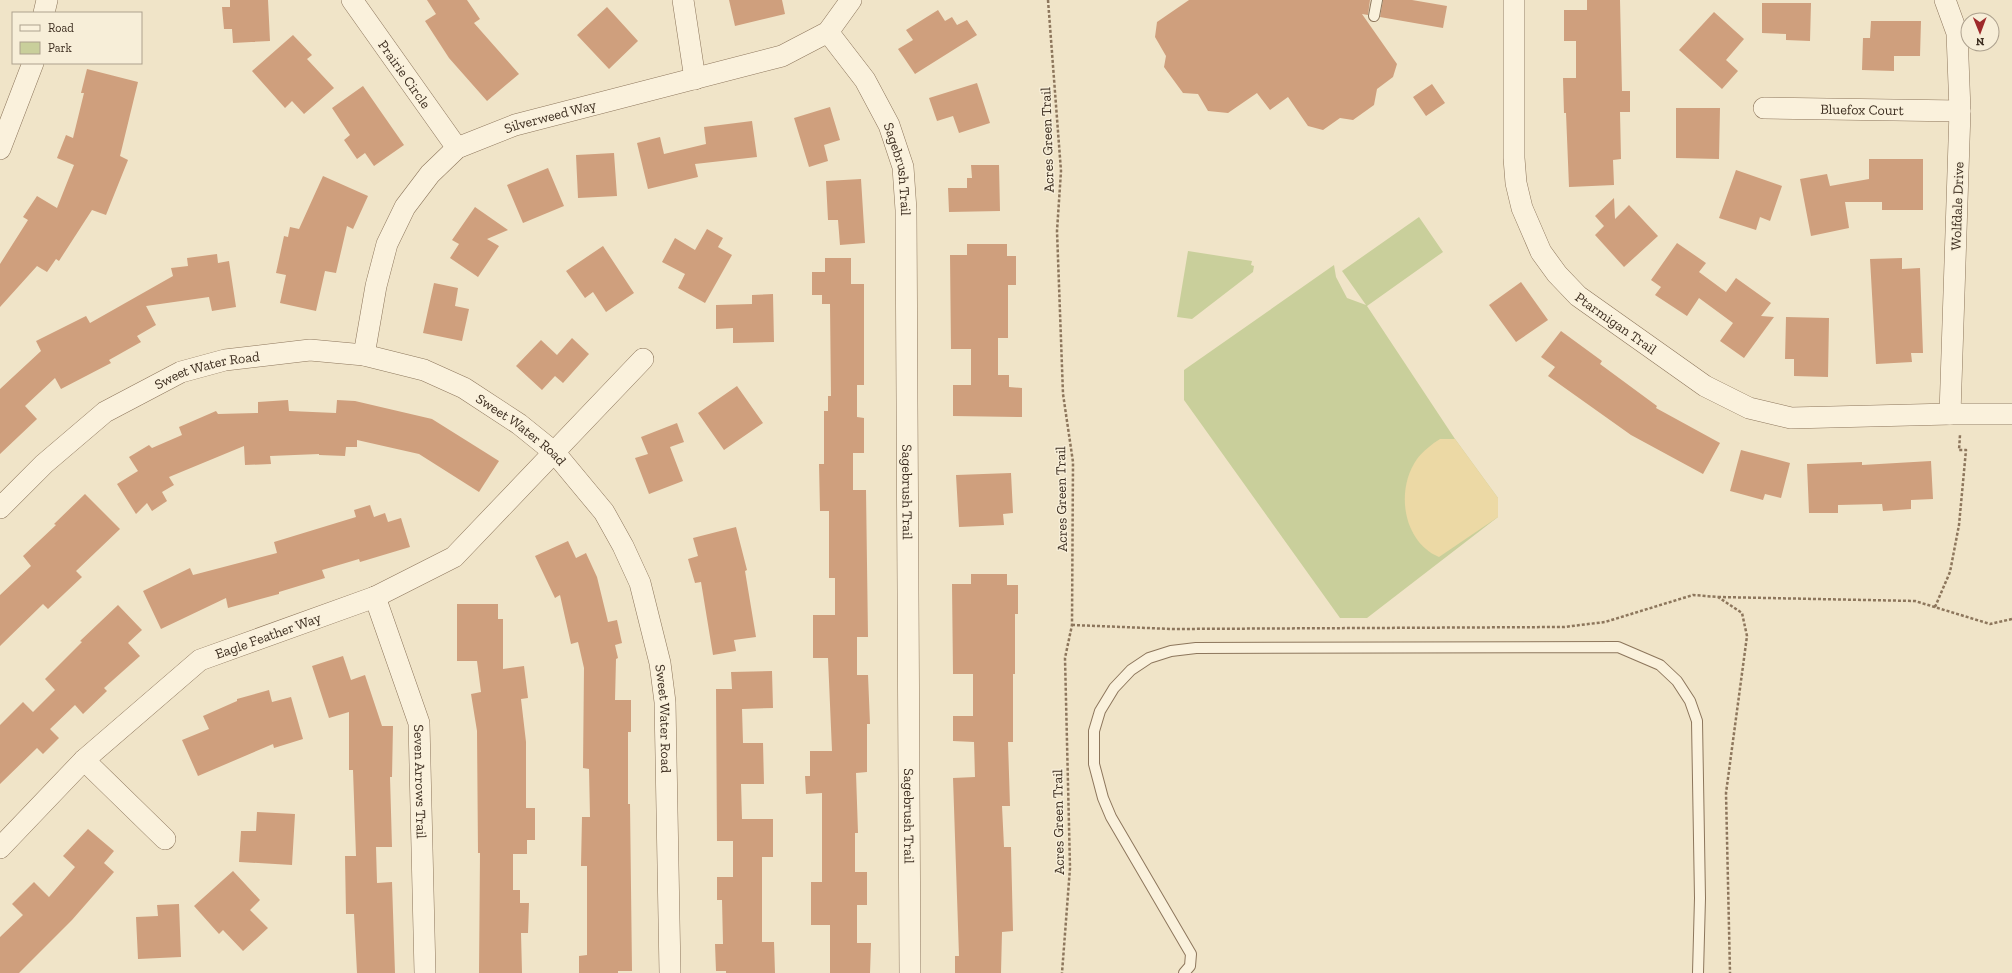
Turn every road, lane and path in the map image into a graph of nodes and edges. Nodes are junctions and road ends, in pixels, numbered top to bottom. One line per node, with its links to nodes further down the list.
1 (48, 0): 9 (street)
2 (352, 0): 16 (street, Prairie Circle)
3 (683, 0): 13 (street)
4 (851, 0): 11 (street, Silverweed Way)
5 (1048, 0): 28 (path, Acres Green Trail)
6 (1377, 0): 10 (lane)
7 (1514, 0): 20 (street, Ptarmigan Trail)
8 (1945, 0): 15 (street, Wolfdale Drive)
9 (44, 12)
10 (1374, 16)
11 (828, 32): 13 (street, Silverweed Way); 34 (street, Sagebrush Trail)
12 (33, 64): 17 (street)
13 (695, 79): 16 (street, Silverweed Way)
14 (1764, 108): 15 (street, Bluefox Court)
15 (1960, 111): 20 (street, Wolfdale Drive)
16 (457, 148): 18 (street, Silverweed Way)
17 (0, 150)
18 (364, 355): 22 (street, Sweet Water Road); 23 (street, Sweet Water Road)
19 (643, 359): 22 (street, Eagle Feather Way)
20 (1955, 414): 21 (street, Ptarmigan Trail); 26 (path)
21 (2012, 414)
22 (555, 453): 24 (street, Eagle Feather Way); 33 (street, Sweet Water Road)
23 (0, 508)
24 (375, 597): 29 (street, Eagle Feather Way); 32 (street, Seven Arrows Trail)
25 (1718, 597): 26 (path); 28 (path); 38 (path)
26 (1935, 607): 27 (path)
27 (2012, 619)
28 (1072, 626): 35 (path, Acres Green Trail)
29 (84, 760): 30 (street); 31 (street, Eagle Feather Way)
30 (165, 839)
31 (0, 848)
32 (425, 973)
33 (670, 973)
34 (910, 973)
35 (1062, 973)
36 (1184, 973): 37 (lane)
37 (1698, 973)
38 (1730, 973)

